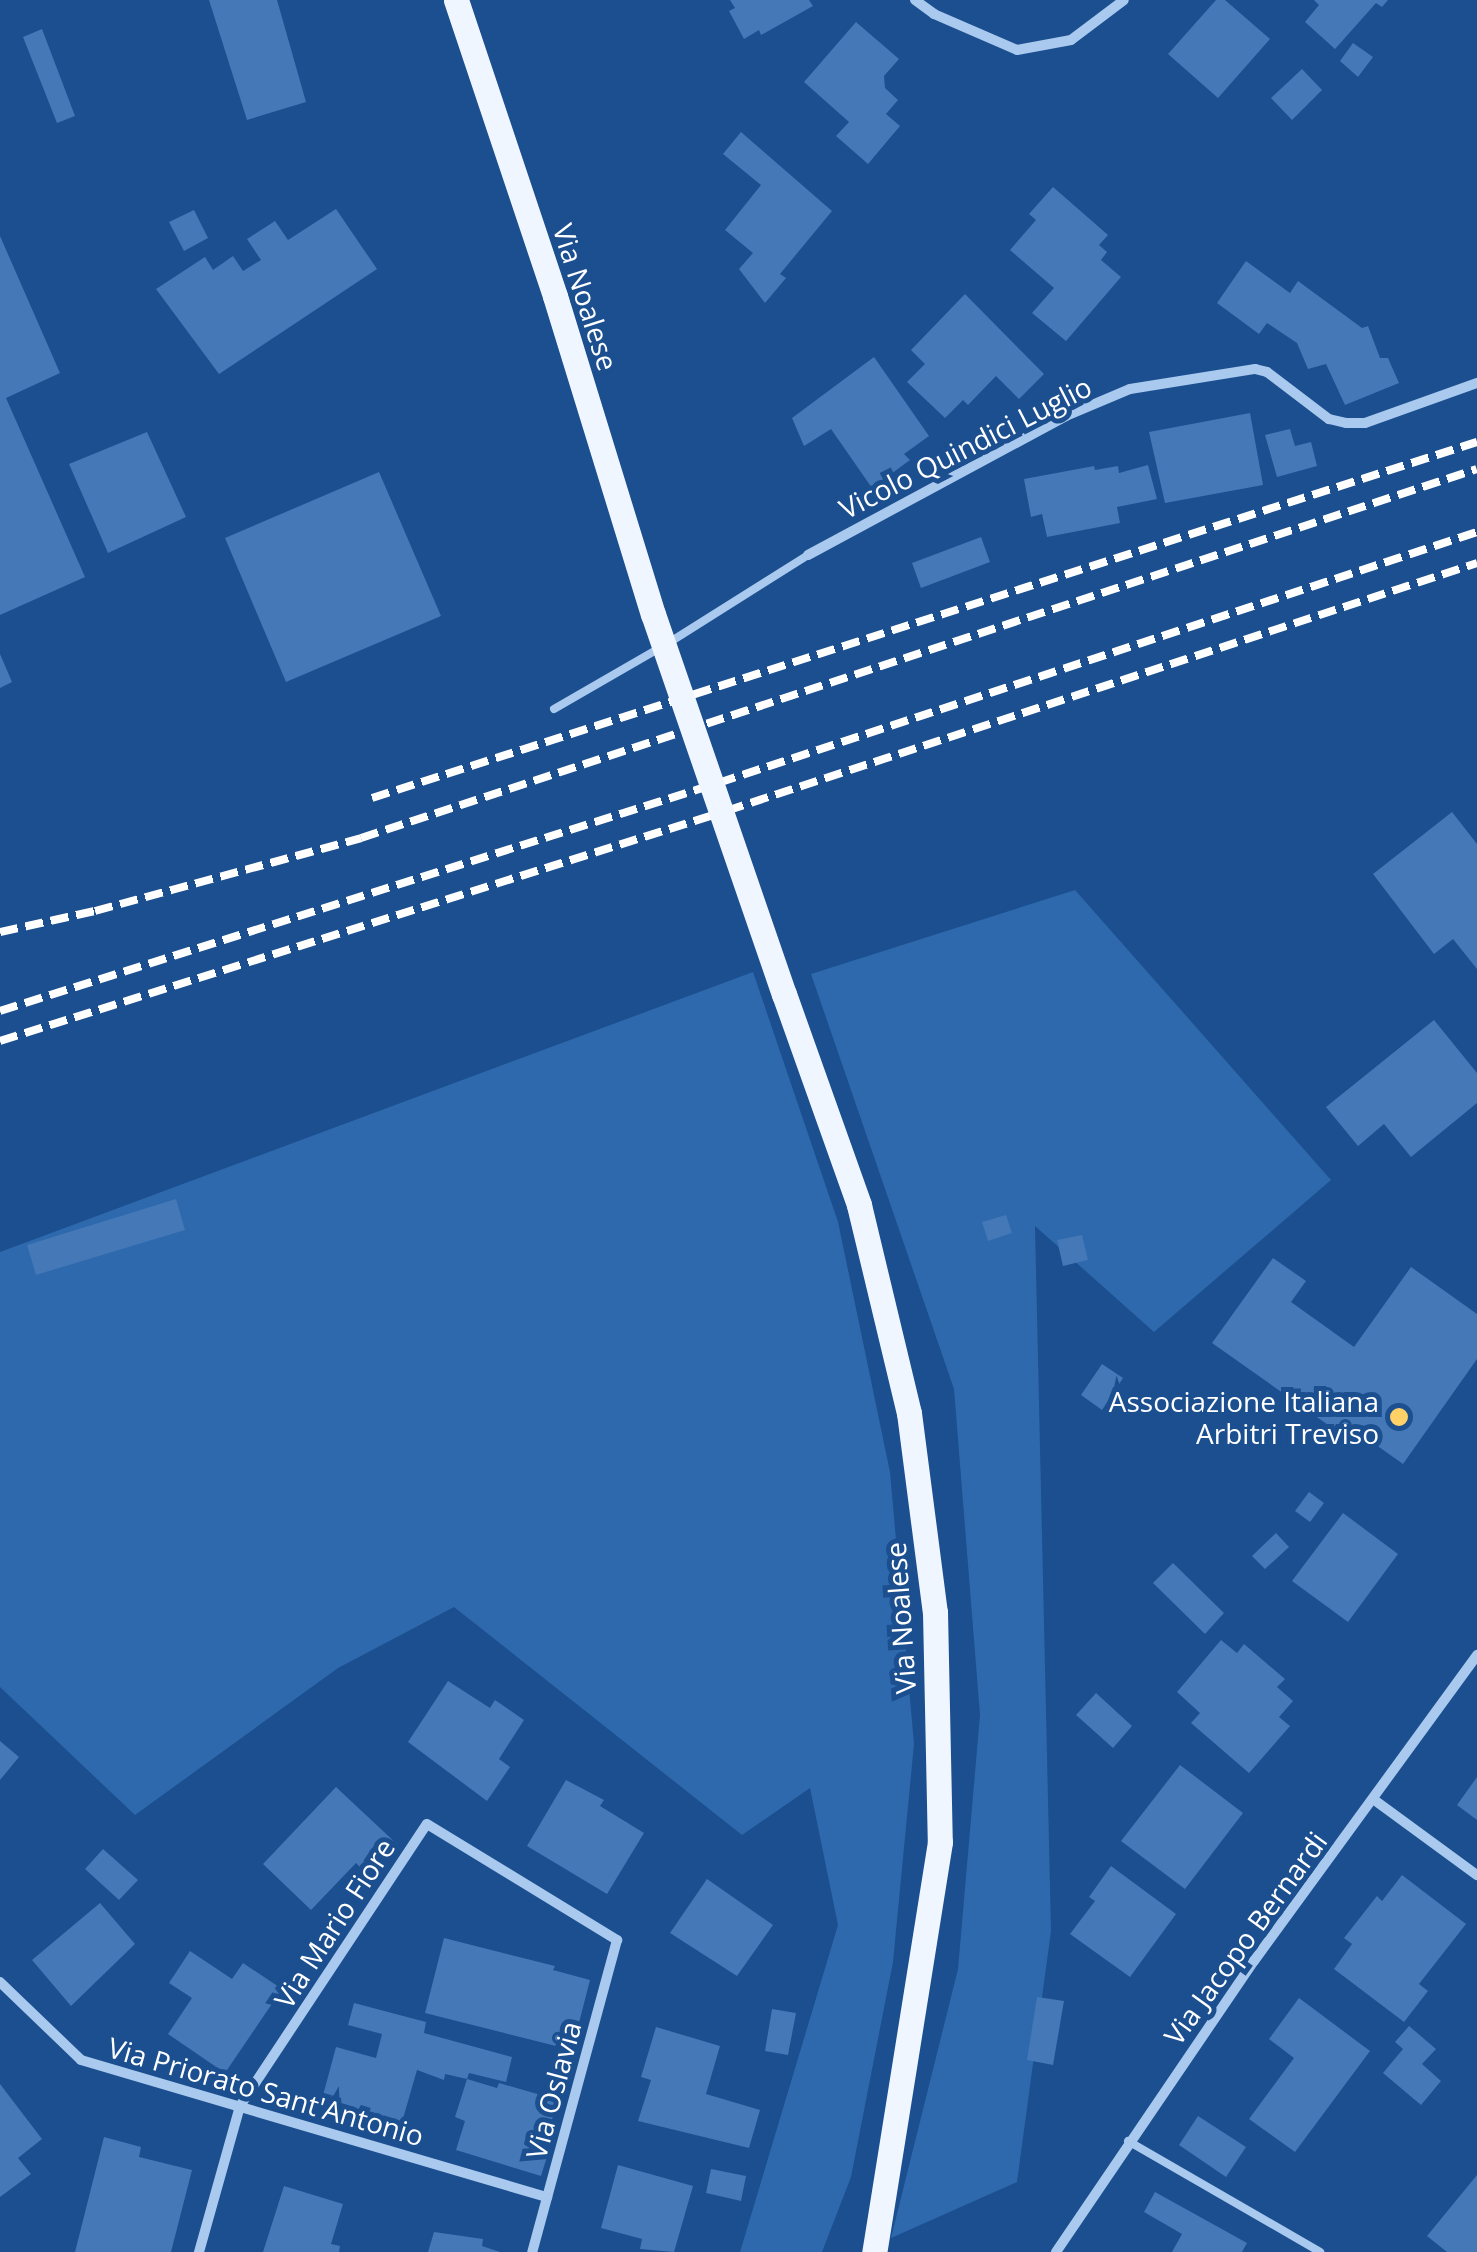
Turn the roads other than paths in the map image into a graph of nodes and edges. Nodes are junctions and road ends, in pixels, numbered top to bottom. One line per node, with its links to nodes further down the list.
1 (456, 0): 17 (main road, Via Noalese, bridge)
2 (915, 0): 3 (street)
3 (1124, 0)
4 (1477, 382): 5 (street, Vicolo Quindici Luglio)
5 (808, 554): 6 (lane, Vicolo Quindici Luglio)
6 (554, 710)
7 (1477, 1654): 8 (street, Via Jacopo Bernardi)
8 (1373, 1799): 9 (street); 13 (street, Via Jacopo Bernardi)
9 (1477, 1875)
10 (616, 1940): 12 (street, Via Mario Fiore); 14 (street, Via Oslavia)
11 (0, 1983): 12 (street, Via Priorato Sant'Antonio)
12 (240, 2106): 14 (street, Via Priorato Sant'Antonio); 15 (street, Via Mario Fiore)
13 (1128, 2141): 18 (street, Via Jacopo Bernardi); 19 (lane)
14 (547, 2197): 16 (street, Via Oslavia)
15 (198, 2252)
16 (532, 2252)
17 (874, 2252)
18 (1056, 2252)
19 (1320, 2252)

